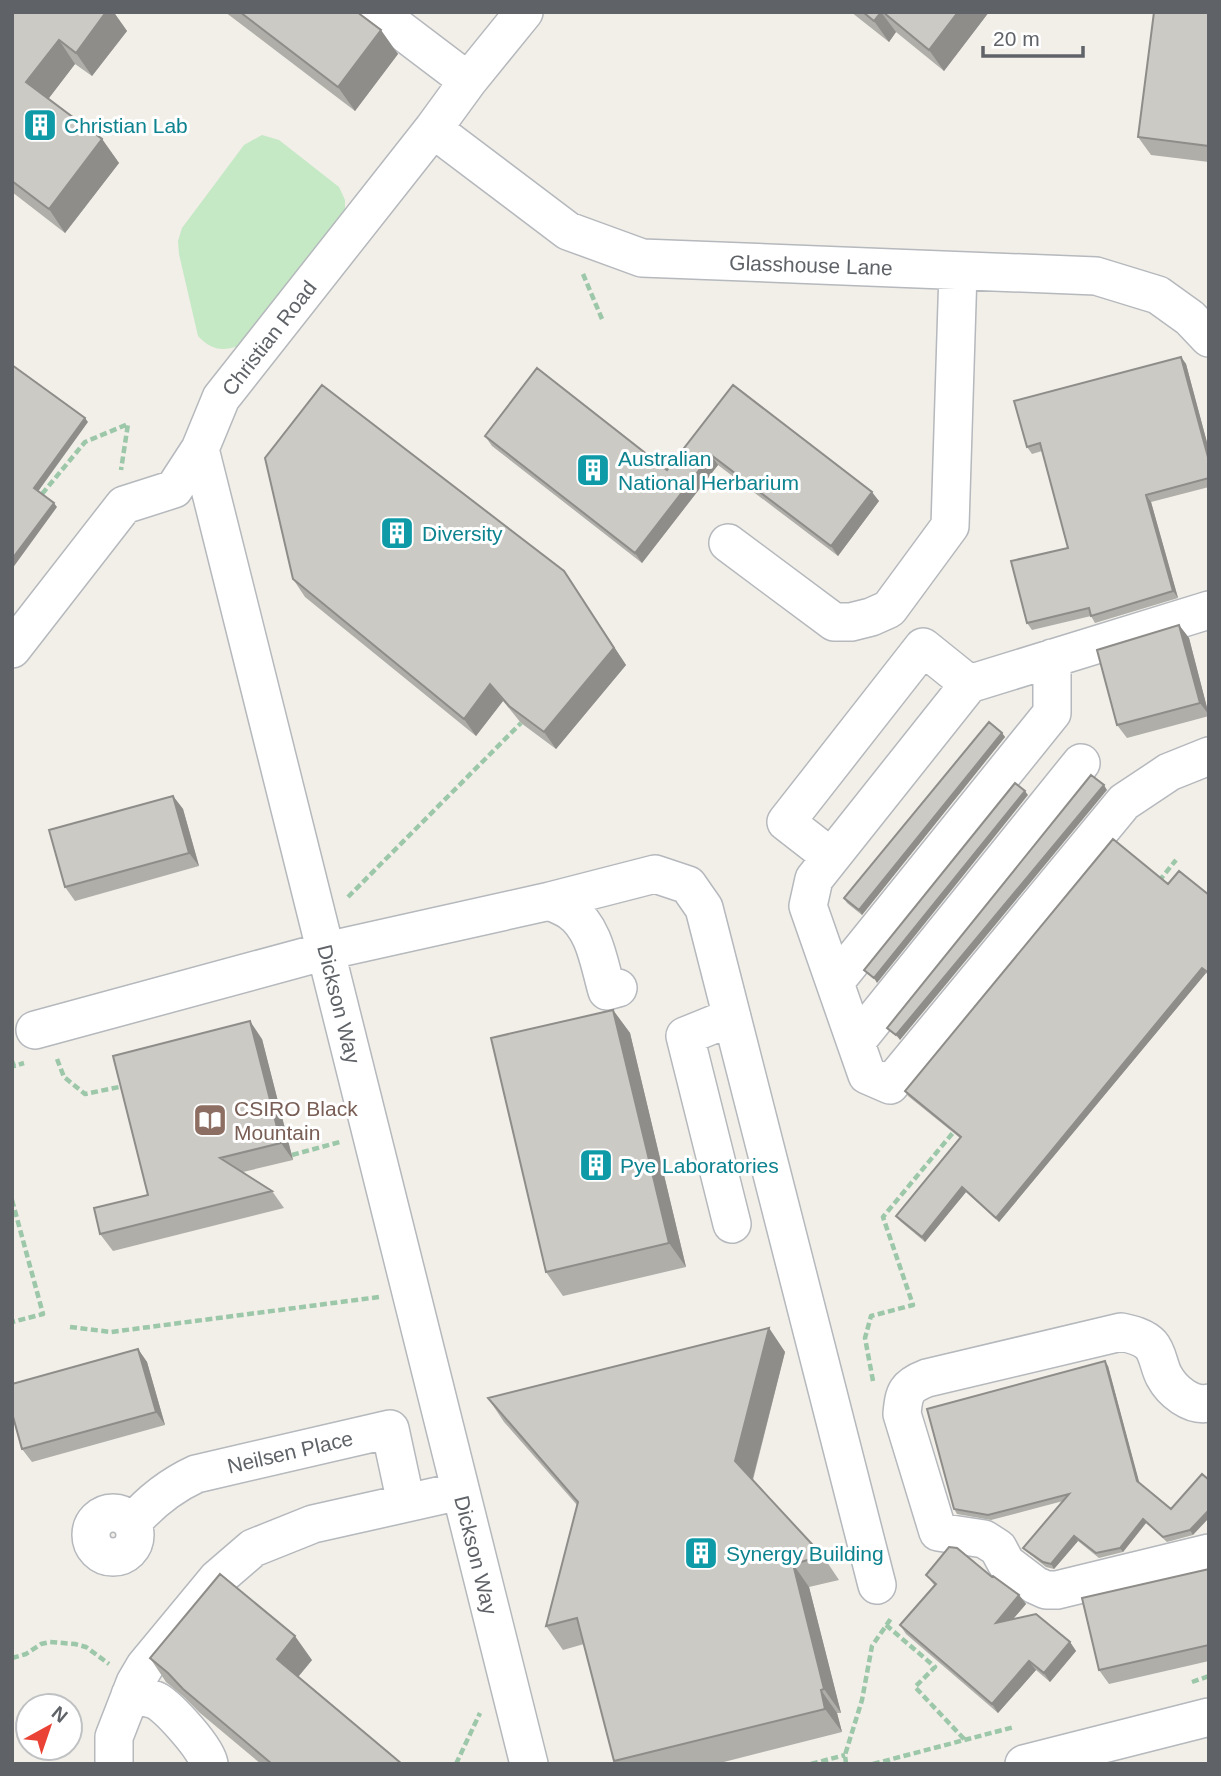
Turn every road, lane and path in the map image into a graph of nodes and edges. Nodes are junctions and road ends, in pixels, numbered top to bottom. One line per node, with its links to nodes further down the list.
1 (377, 12): 3 (street)
2 (524, 12): 3 (street, Christian Road)
3 (468, 81): 4 (street, Christian Road)
4 (433, 129): 6 (street, Glasshouse Lane); 9 (street, Christian Road)
5 (582, 271): 7 (path)
6 (958, 271): 8 (street, Glasshouse Lane); 10 (street)
7 (602, 318)
8 (1209, 338)
9 (200, 449): 12 (street, Christian Road); 23 (street, Dickson Way)
10 (729, 543)
11 (1209, 610): 13 (street)
12 (12, 649)
13 (1052, 658): 14 (street); 24 (street)
14 (969, 684): 18 (street); 18 (street)
15 (521, 723): 22 (path)
16 (1209, 756): 27 (street)
17 (1081, 763): 27 (street)
18 (831, 857): 24 (street)
19 (1176, 860): 20 (path)
20 (1158, 882)
21 (550, 901): 23 (street); 25 (street); 26 (street)
22 (340, 905)
23 (326, 951): 28 (street); 41 (street, Dickson Way)
24 (835, 982): 27 (street)
25 (618, 988)
26 (732, 1017): 35 (street); 45 (street)
27 (856, 1042)
28 (41, 1047): 29 (path); 30 (path)
29 (12, 1061)
30 (128, 1085)
31 (963, 1120): 39 (path)
32 (347, 1140): 33 (path)
33 (292, 1155)
34 (12, 1200): 37 (path)
35 (732, 1224)
36 (386, 1296): 38 (path)
37 (12, 1322)
38 (70, 1327)
39 (874, 1392)
40 (1209, 1403): 44 (street)
41 (460, 1491): 42 (street); 56 (street, Dickson Way)
42 (406, 1503): 43 (street, Neilsen Place); 48 (street)
43 (132, 1523)
44 (1209, 1553)
45 (885, 1600): 46 (path)
46 (886, 1625): 51 (path); 52 (path)
47 (12, 1658): 48 (path)
48 (132, 1689): 53 (street); 54 (street)
49 (483, 1707): 55 (path)
50 (1209, 1717): 59 (street)
51 (965, 1740)
52 (845, 1755): 57 (path); 58 (path)
53 (114, 1764)
54 (209, 1764)
55 (456, 1764)
56 (529, 1764)
57 (811, 1764)
58 (846, 1764)
59 (1024, 1764)

